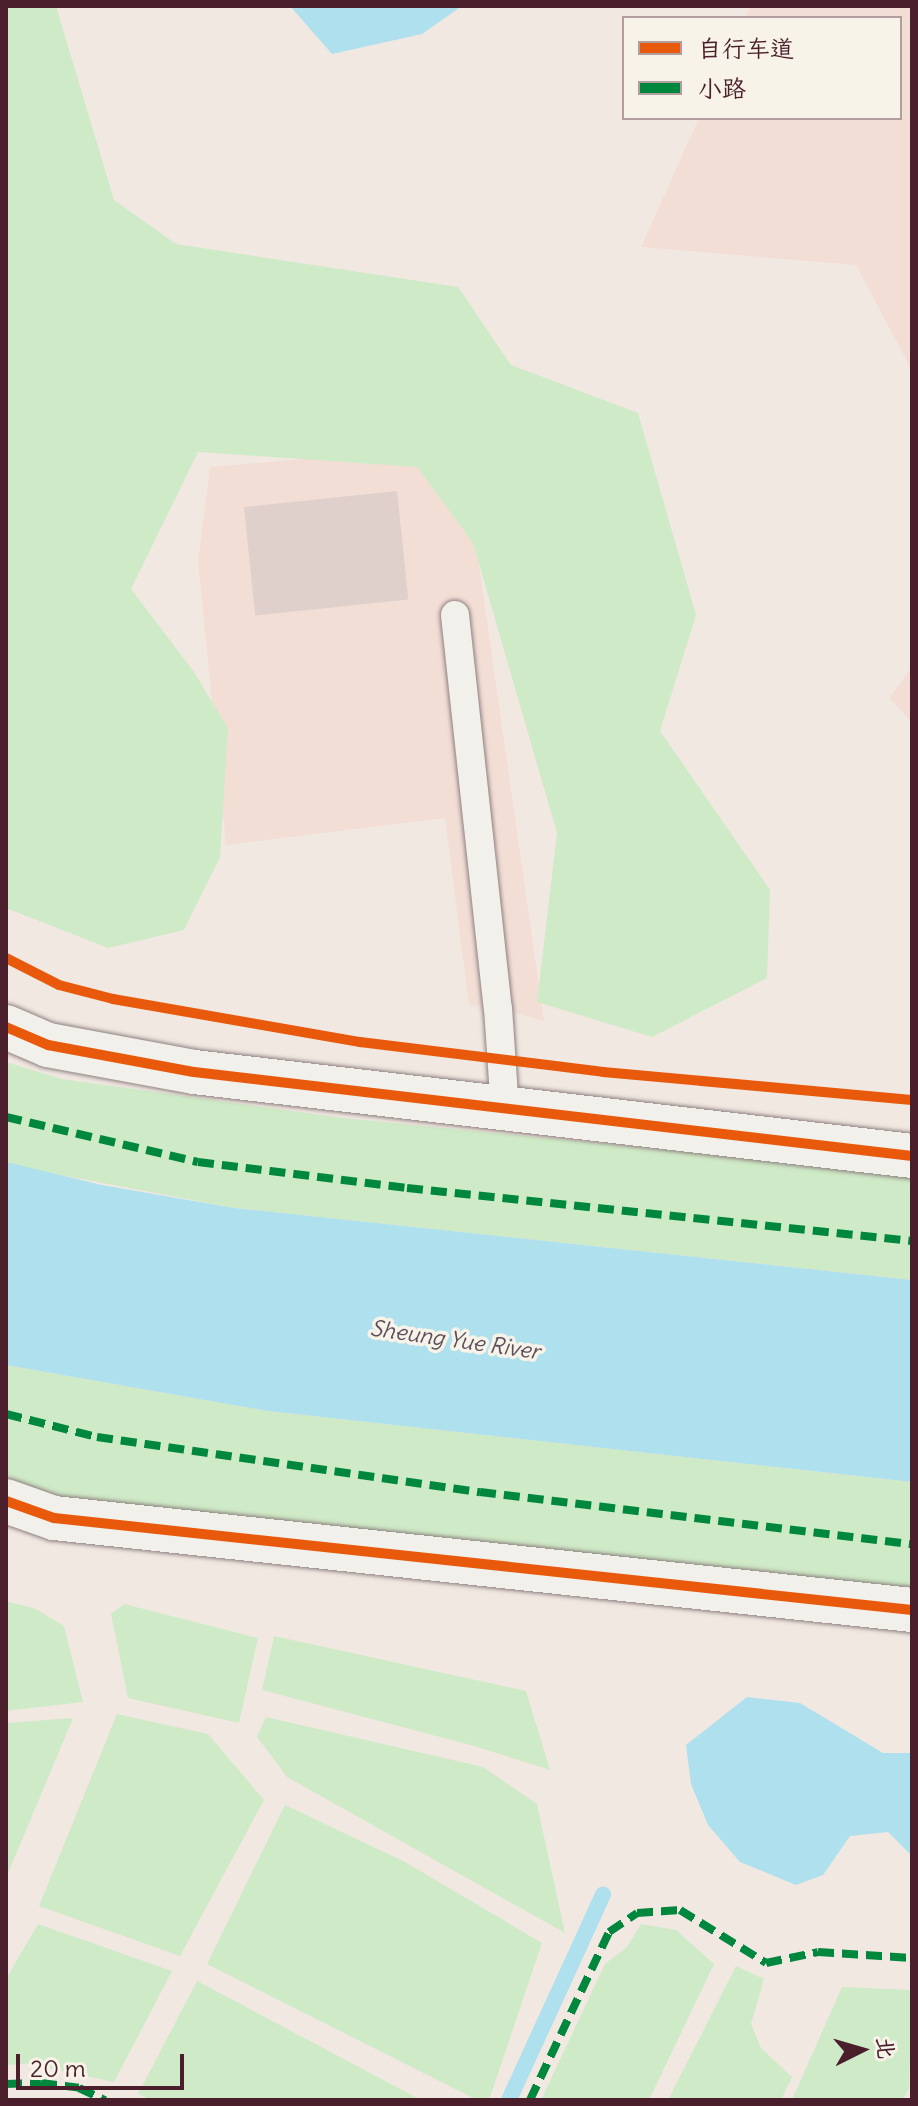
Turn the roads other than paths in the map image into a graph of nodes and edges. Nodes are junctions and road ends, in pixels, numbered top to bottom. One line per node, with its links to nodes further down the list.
1 (455, 615): 3 (lane)
2 (6, 1027): 3 (street)
3 (505, 1111): 4 (street)
4 (912, 1156)
5 (6, 1501): 6 (street)
6 (912, 1610)

